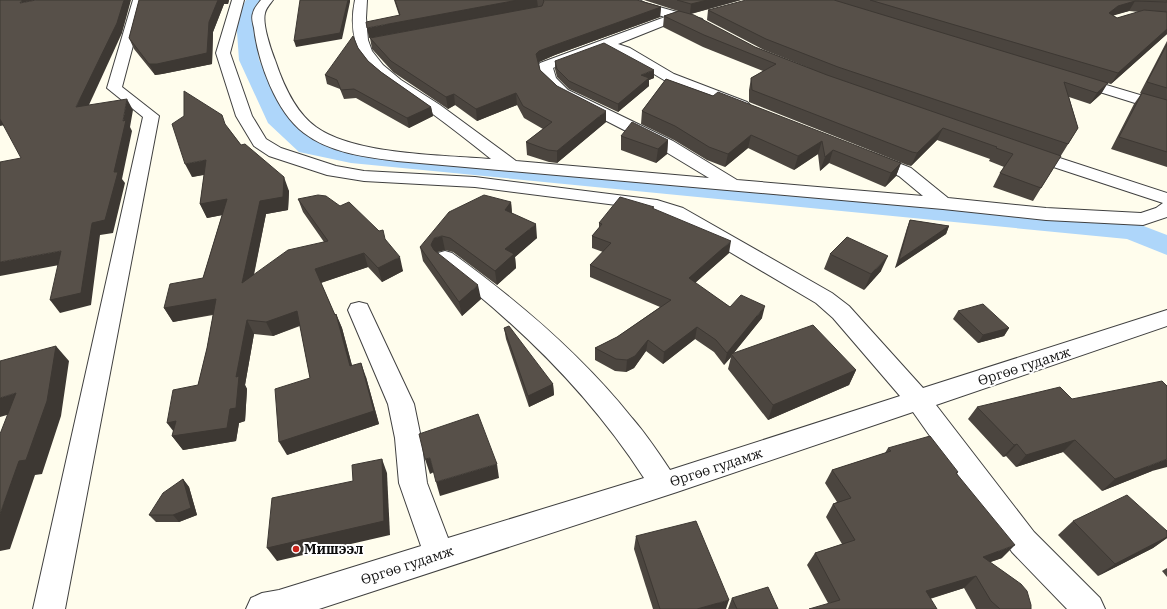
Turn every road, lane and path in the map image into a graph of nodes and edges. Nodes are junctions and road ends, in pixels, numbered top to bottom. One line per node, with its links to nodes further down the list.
1 (139, 0): 25 (street)
2 (238, 0): 22 (street)
3 (267, 0): 14 (street)
4 (361, 0): 14 (street)
5 (631, 0): 6 (street)
6 (684, 18): 7 (street); 8 (street)
7 (710, 21)
8 (606, 44): 11 (street); 15 (street)
9 (1061, 76): 10 (street)
10 (1167, 108)
11 (755, 110)
12 (1018, 150): 16 (street)
13 (855, 151): 17 (street)
14 (510, 166): 15 (street)
15 (735, 186): 17 (street)
16 (1167, 199)
17 (943, 203): 18 (street)
18 (1167, 208)
19 (445, 258): 23 (street)
20 (359, 310): 24 (street)
21 (1167, 318): 22 (street, Өргөө гудамж)
22 (919, 401): 23 (street, Өргөө гудамж); 27 (street)
23 (664, 484): 24 (street, Өргөө гудамж)
24 (439, 555): 26 (street, Өргөө гудамж)
25 (49, 609)
26 (262, 609)
27 (1089, 609)

